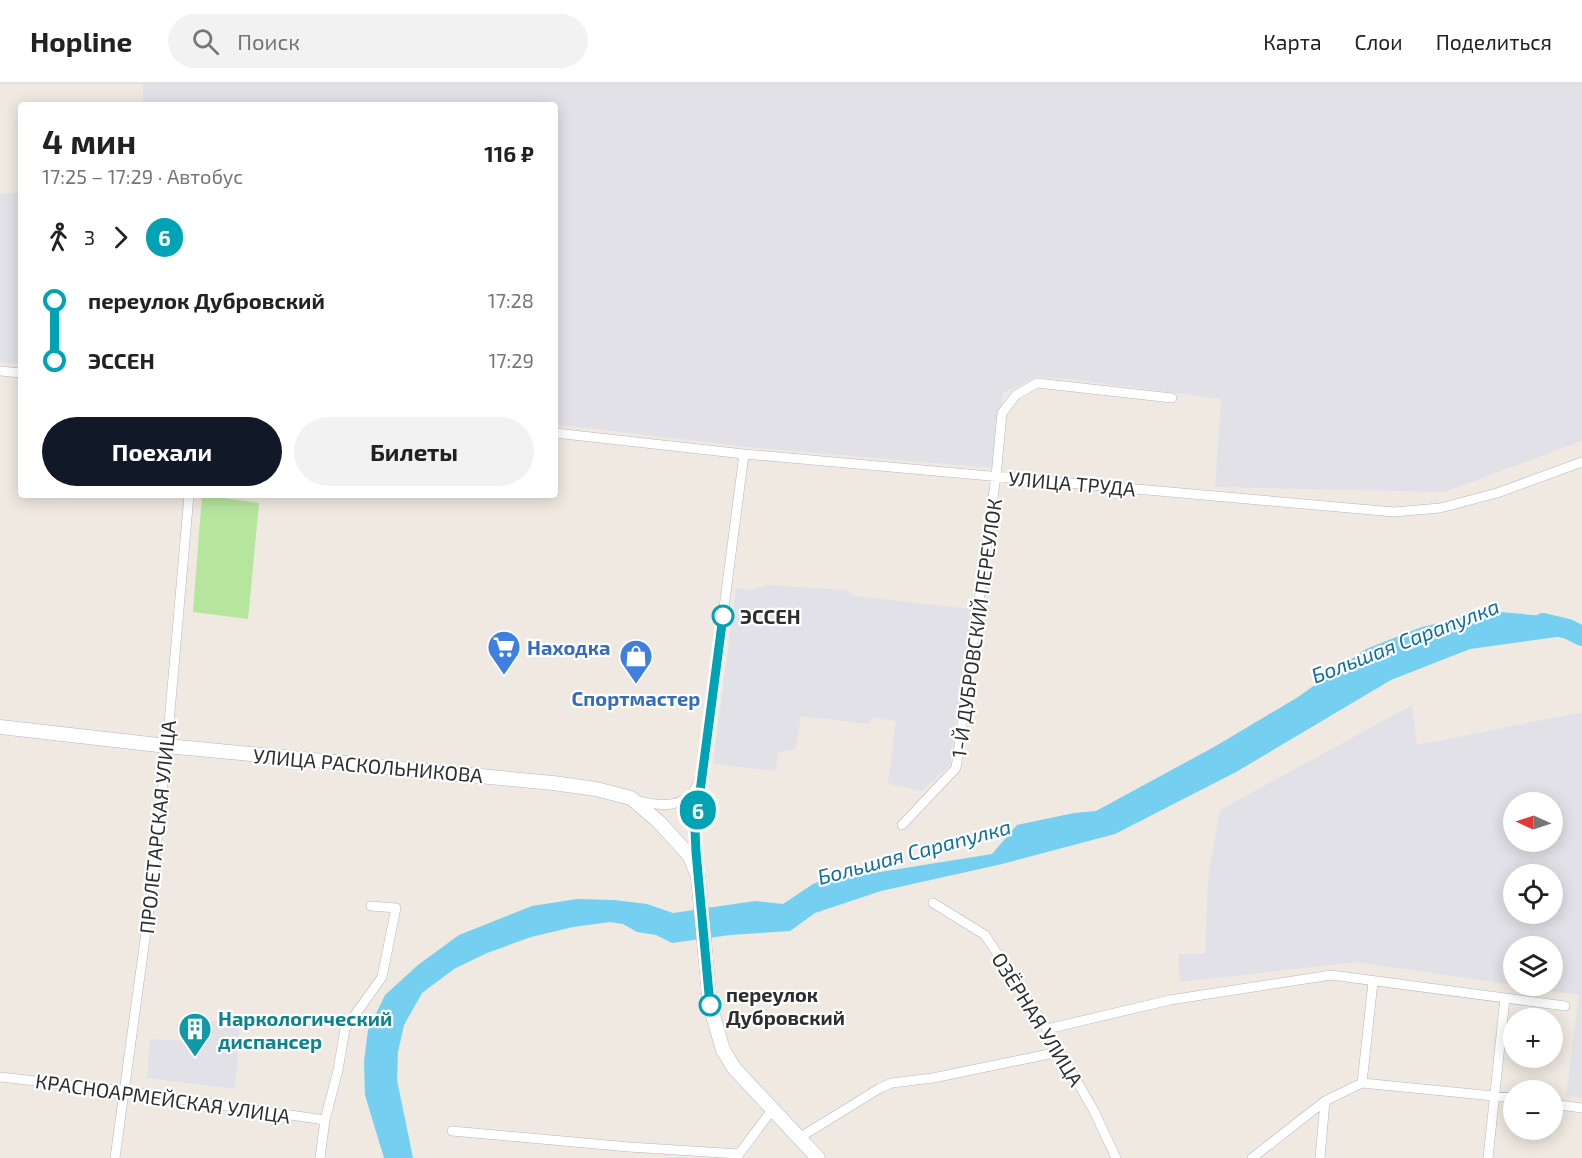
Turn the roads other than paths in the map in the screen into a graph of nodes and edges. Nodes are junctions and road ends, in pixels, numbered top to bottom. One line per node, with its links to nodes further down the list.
1 (0, 371): 2 (street)
2 (18, 373)
3 (1172, 398): 7 (street, 1-Й ДУБРОВСКИЙ ПЕРЕУЛОК)
4 (558, 433): 5 (street, УЛИЦА ТРУДА)
5 (744, 454): 7 (street, УЛИЦА ТРУДА); 11 (street)
6 (1582, 462): 7 (street, УЛИЦА ТРУДА)
7 (996, 476): 13 (street, 1-Й ДУБРОВСКИЙ ПЕРЕУЛОК)
8 (189, 498): 10 (street, ПРОЛЕТАРСКАЯ УЛИЦА)
9 (0, 727): 10 (main road, УЛИЦА РАСКОЛЬНИКОВА)
10 (167, 746): 12 (main road, УЛИЦА РАСКОЛЬНИКОВА); 24 (street, ПРОЛЕТАРСКАЯ УЛИЦА)
11 (703, 772): 12 (street); 14 (street)
12 (631, 798): 14 (main road, УЛИЦА РАСКОЛЬНИКОВА)
13 (902, 825)
14 (699, 882): 30 (main road)
15 (933, 903): 20 (street, ОЗЁРНАЯ УЛИЦА)
16 (371, 906): 31 (street)
17 (1373, 982): 18 (street); 20 (street); 23 (street)
18 (1505, 998): 19 (street); 25 (street)
19 (1565, 1006)
20 (1047, 1029): 21 (street, ОЗЁРНАЯ УЛИЦА)
21 (1059, 1052): 33 (street); 40 (street, ОЗЁРНАЯ УЛИЦА)
22 (0, 1077): 24 (street, КРАСНОАРМЕЙСКАЯ УЛИЦА)
23 (1362, 1083): 25 (street); 27 (street)
24 (124, 1091): 31 (street, КРАСНОАРМЕЙСКАЯ УЛИЦА); 36 (street, ПРОЛЕТАРСКАЯ УЛИЦА)
25 (1494, 1096): 26 (street); 43 (street)
26 (1503, 1097)
27 (1325, 1101): 41 (street); 42 (street)
28 (1563, 1105): 29 (street)
29 (1582, 1108)
30 (772, 1110): 33 (main road); 35 (street)
31 (325, 1120): 37 (street)
32 (452, 1131): 34 (street)
33 (800, 1138): 39 (main road)
34 (629, 1147): 35 (street); 38 (street)
35 (739, 1156)
36 (115, 1158)
37 (320, 1158)
38 (627, 1158)
39 (818, 1158)
40 (1116, 1158)
41 (1252, 1158)
42 (1320, 1158)
43 (1488, 1158)

